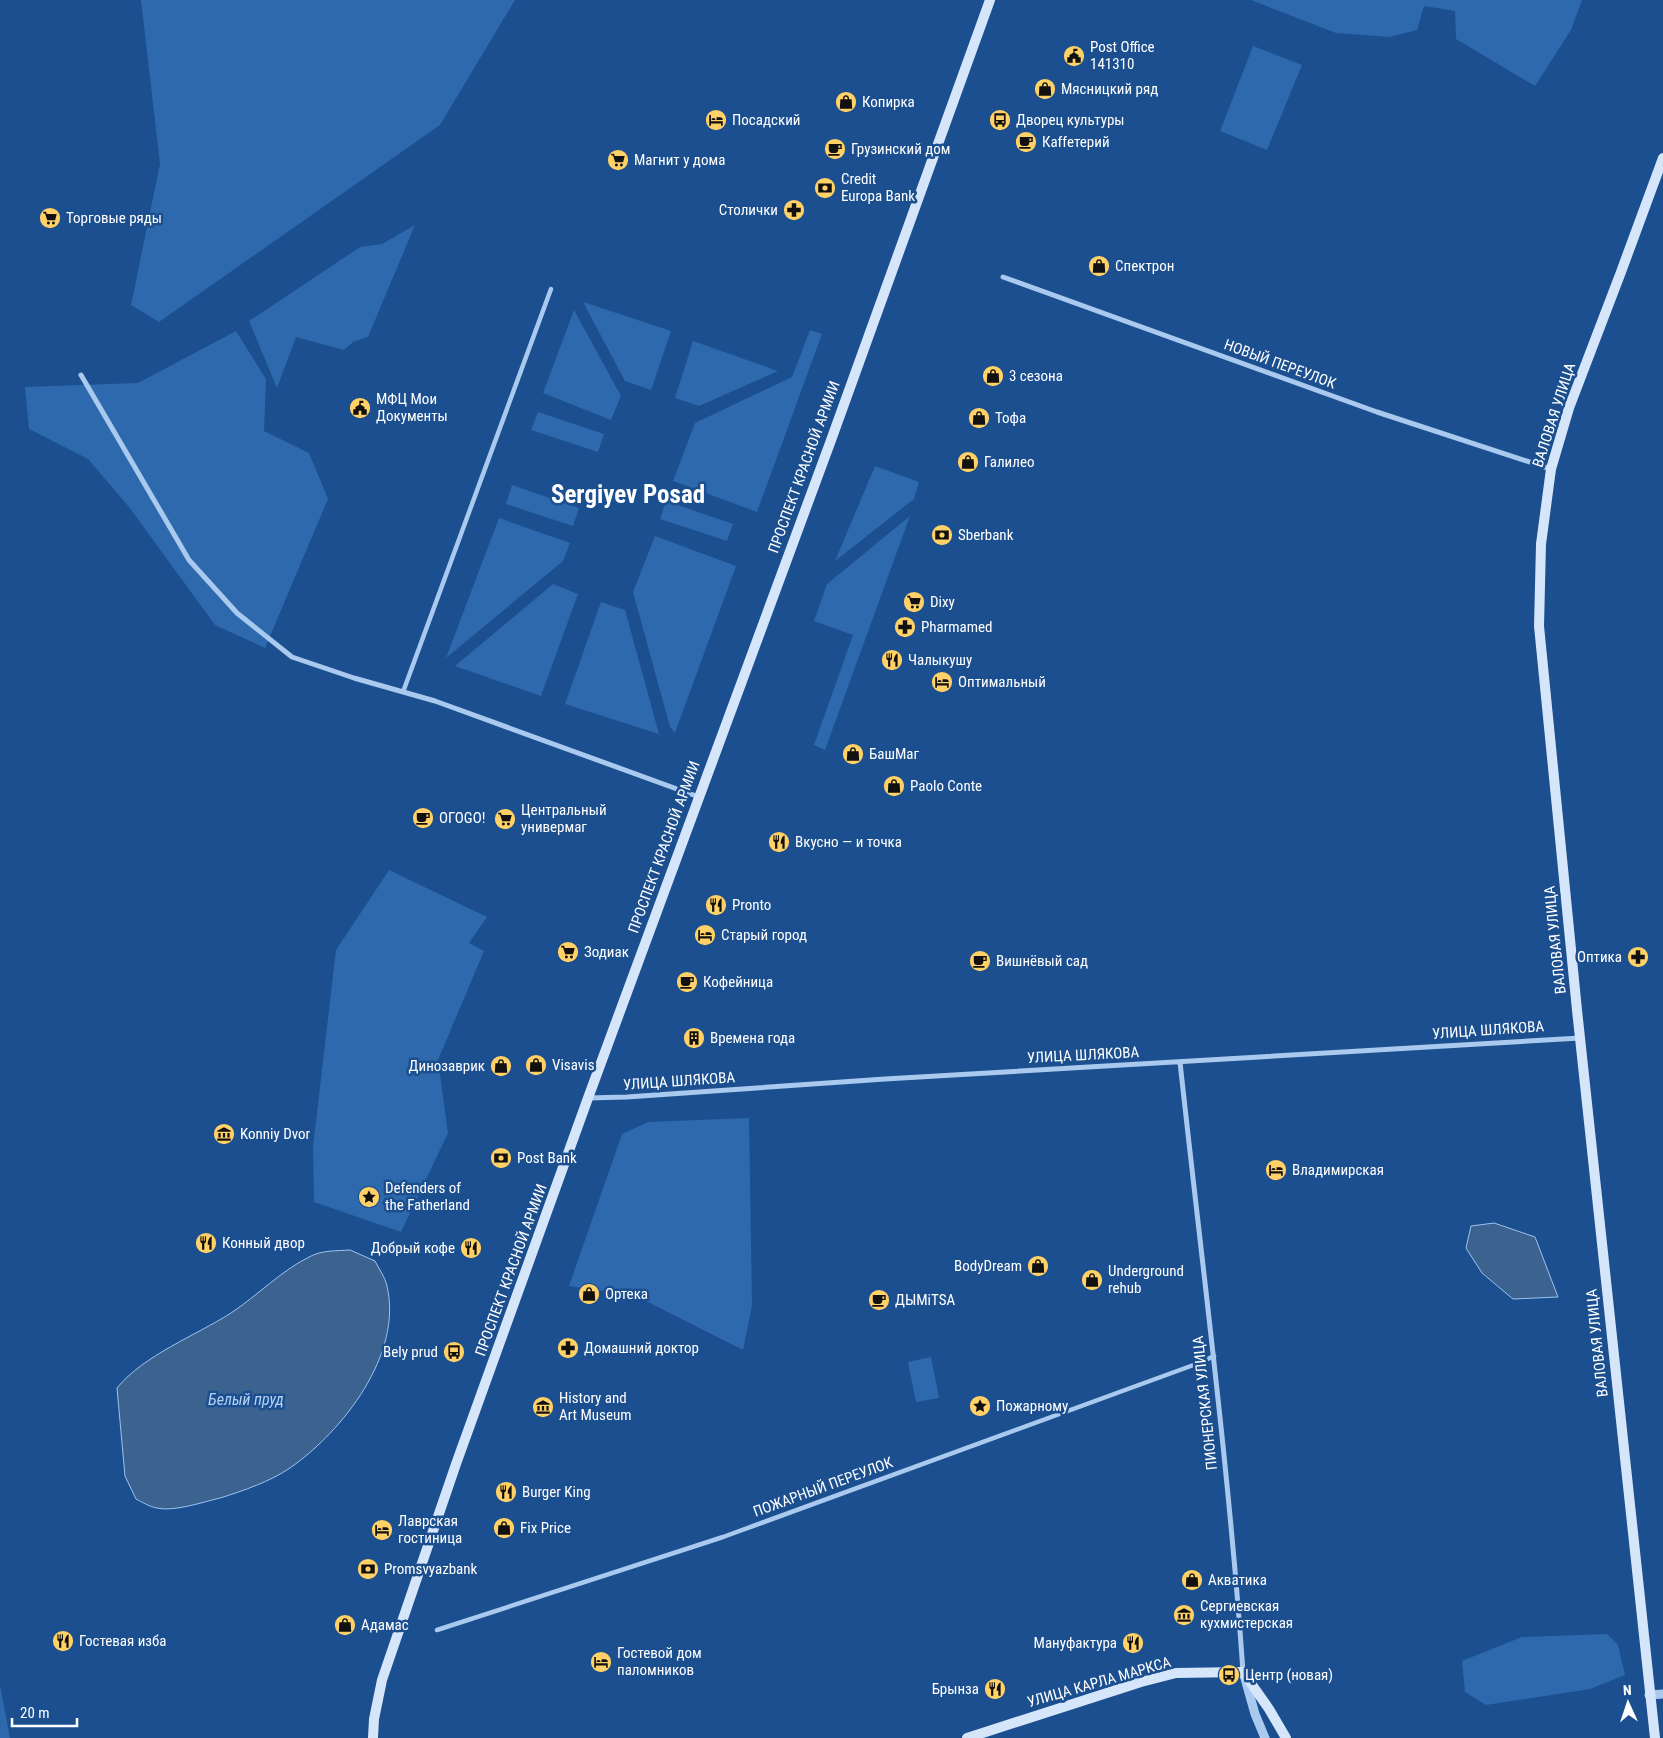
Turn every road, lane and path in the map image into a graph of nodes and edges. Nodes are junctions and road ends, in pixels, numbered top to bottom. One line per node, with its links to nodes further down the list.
1 (990, 0): 8 (main road, ПРОСПЕКТ КРАСНОЙ АРМИИ)
2 (1663, 158): 6 (main road, ВАЛОВАЯ УЛИЦА)
3 (1003, 276): 6 (street, НОВЫЙ ПЕРЕУЛОК)
4 (551, 288): 7 (street)
5 (81, 375): 7 (street)
6 (1551, 469): 9 (main road, ВАЛОВАЯ УЛИЦА)
7 (403, 692): 8 (street)
8 (699, 797): 11 (main road, ПРОСПЕКТ КРАСНОЙ АРМИИ)
9 (1580, 1038): 10 (street, УЛИЦА ШЛЯКОВА); 16 (main road, ВАЛОВАЯ УЛИЦА)
10 (1180, 1062): 11 (street, УЛИЦА ШЛЯКОВА); 12 (street, ПИОНЕРСКАЯ УЛИЦА)
11 (588, 1098): 17 (main road, ПРОСПЕКТ КРАСНОЙ АРМИИ)
12 (1214, 1356): 13 (street, ПОЖАРНЫЙ ПЕРЕУЛОК); 14 (street, ПИОНЕРСКАЯ УЛИЦА)
13 (437, 1630)
14 (1243, 1672): 18 (main road, УЛИЦА КАРЛА МАРКСА); 19 (street, ПИОНЕРСКАЯ УЛИЦА); 20 (main road)
15 (1663, 1694): 16 (street)
16 (1649, 1695): 21 (main road, ВАЛОВАЯ УЛИЦА)
17 (373, 1738)
18 (967, 1738)
19 (1265, 1738)
20 (1286, 1738)
21 (1654, 1738)

